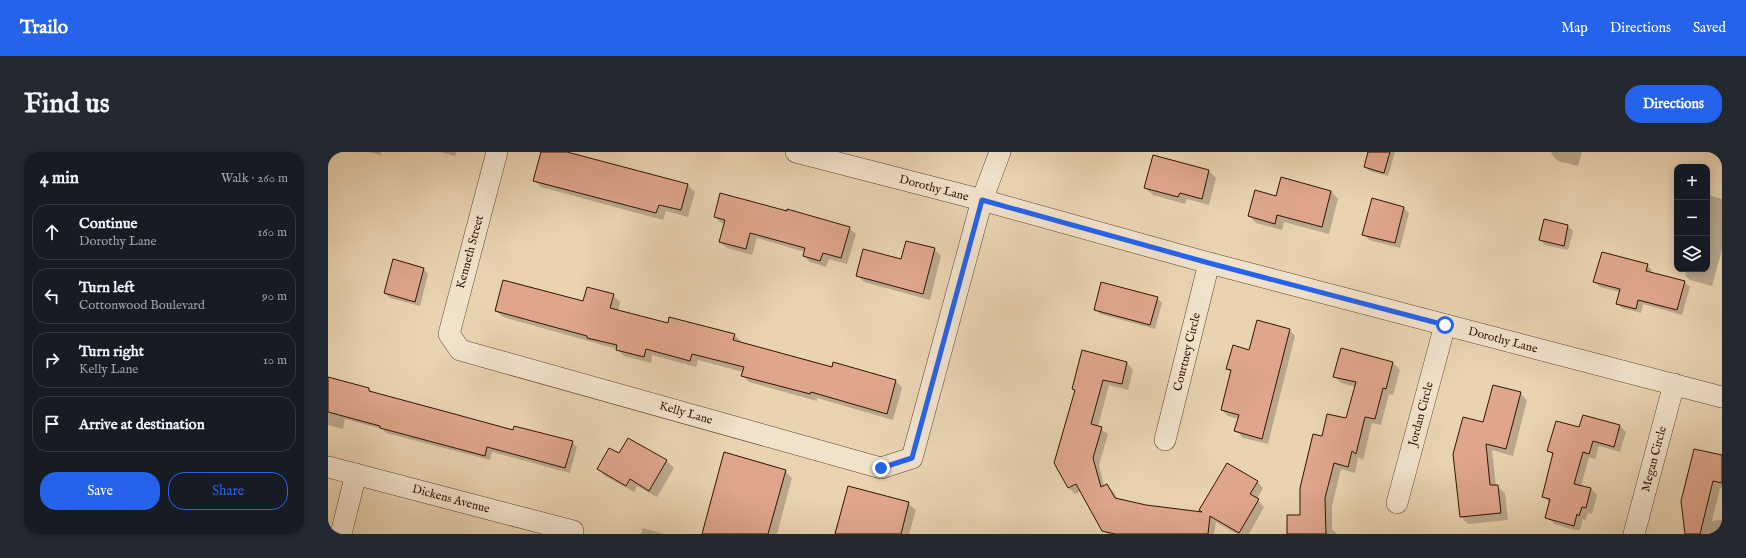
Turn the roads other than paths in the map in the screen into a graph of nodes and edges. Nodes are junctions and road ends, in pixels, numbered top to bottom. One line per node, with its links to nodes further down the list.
1 (496, 152): 7 (street, Kenneth Street)
2 (796, 152): 4 (street, Dorothy Lane)
3 (1000, 152): 4 (street)
4 (982, 200): 5 (street, Dorothy Lane); 7 (street, Kelly Lane)
5 (1209, 263): 6 (street, Dorothy Lane); 10 (street, Courtney Circle)
6 (1445, 325): 8 (street, Dorothy Lane); 13 (street, Jordan Circle)
7 (460, 350)
8 (1674, 384): 9 (street, Dorothy Lane); 16 (street, Megan Circle)
9 (1722, 397)
10 (1165, 440)
11 (328, 467): 12 (street, Dickens Avenue)
12 (356, 474): 14 (street, Dickens Avenue); 15 (street)
13 (1397, 503)
14 (573, 532)
15 (341, 534)
16 (1634, 534)

